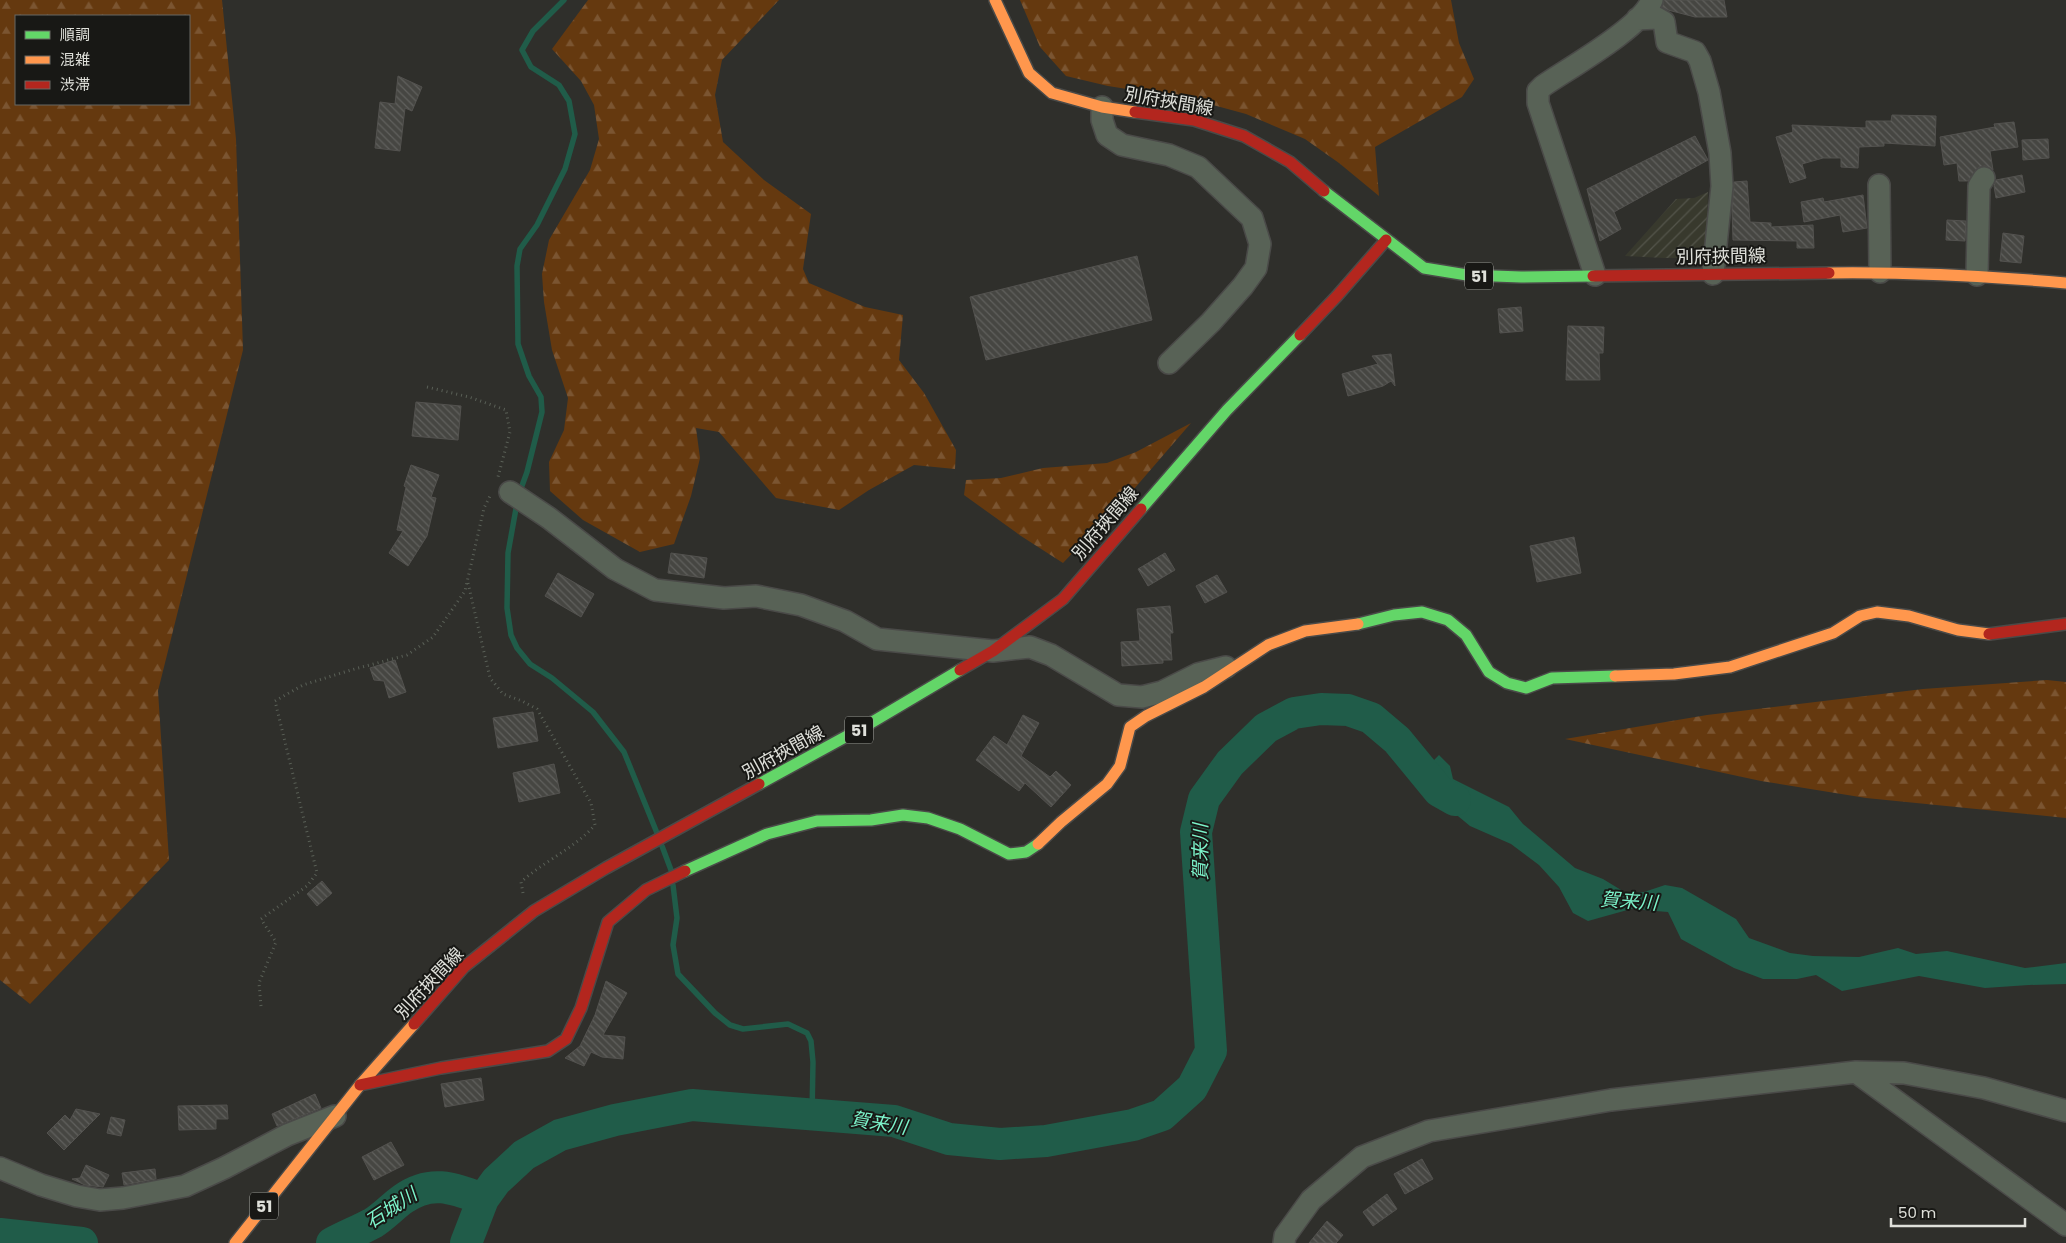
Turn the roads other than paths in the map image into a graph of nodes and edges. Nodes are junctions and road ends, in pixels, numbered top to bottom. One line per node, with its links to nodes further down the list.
1 (995, 0): 4 (main road, 別府挾間線 / 51)
2 (1652, 0): 3 (street)
3 (1637, 20): 9 (street); 10 (street)
4 (1102, 107): 7 (main road, 別府挾間線 / 51); 13 (street)
5 (1984, 178): 11 (street)
6 (1879, 184): 8 (street)
7 (1386, 240): 9 (main road, 別府挾間線 / 51); 16 (main road, 別府挾間線 / 51)
8 (1880, 272): 10 (main road, 別府挾間線 / 51); 11 (main road, 別府挾間線 / 51)
9 (1595, 274): 10 (main road, 別府挾間線 / 51)
10 (1713, 274)
11 (1977, 275): 12 (main road, 別府挾間線 / 51)
12 (2066, 283)
13 (1170, 363)
14 (499, 490): 16 (street)
15 (2066, 624): 17 (main road)
16 (993, 652): 17 (street); 19 (main road, 別府挾間線 / 51)
17 (1235, 665): 19 (main road)
18 (1856, 1072): 20 (street); 23 (street); 25 (street)
19 (360, 1085): 21 (main road, 別府挾間線 / 51)
20 (2066, 1111)
21 (335, 1116): 22 (street); 24 (main road, 別府挾間線 / 51)
22 (0, 1168)
23 (2066, 1225)
24 (234, 1243)
25 (1284, 1243)

